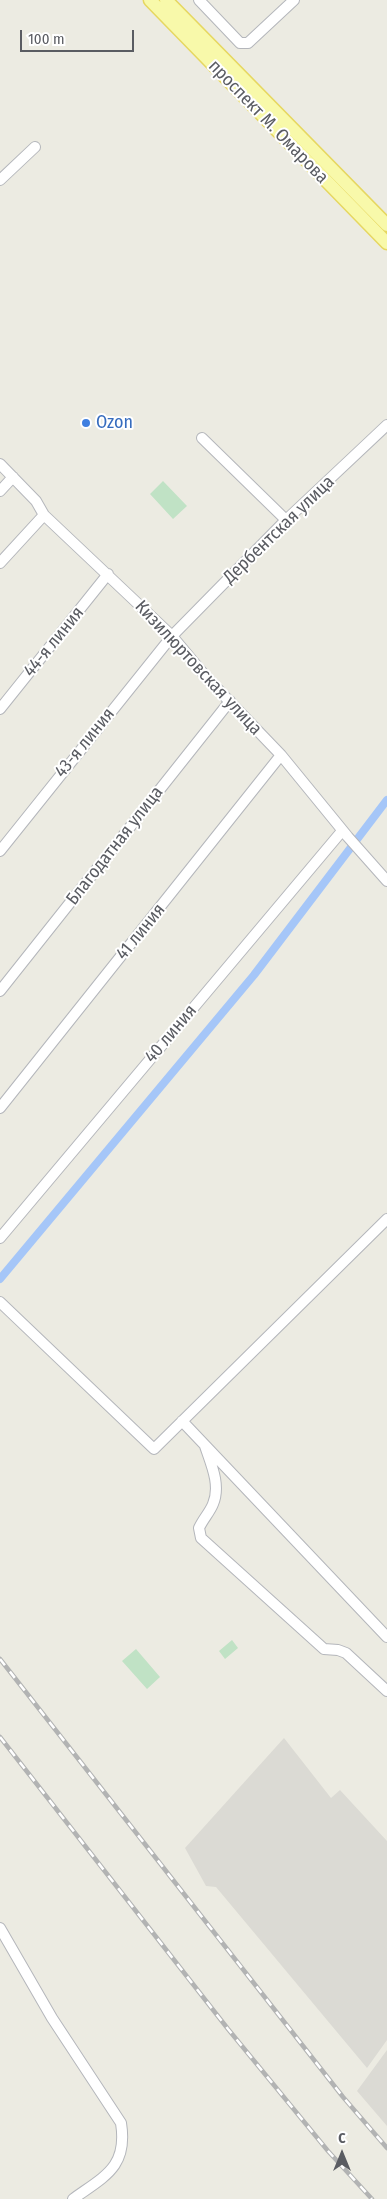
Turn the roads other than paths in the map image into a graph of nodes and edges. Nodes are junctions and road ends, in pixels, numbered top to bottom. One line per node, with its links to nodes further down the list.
1 (150, 0): 8 (main road, проспект М. Омарова)
2 (166, 0): 7 (main road, проспект М. Омарова)
3 (199, 0): 4 (street)
4 (294, 0)
5 (35, 147): 6 (street)
6 (0, 180)
7 (387, 225)
8 (387, 244)
9 (387, 425): 15 (street, Дербентская улица)
10 (202, 438): 15 (street)
11 (0, 464): 12 (street, Кизилюртовская улица)
12 (13, 477): 13 (street); 14 (street, Кизилюртовская улица)
13 (0, 490)
14 (44, 515): 16 (street); 17 (street, Кизилюртовская улица)
15 (286, 520): 18 (street, Дербентская улица)
16 (0, 564)
17 (108, 574): 18 (street, Кизилюртовская улица); 20 (street, 44-я линия)
18 (172, 636): 19 (street, Кизилюртовская улица); 23 (street, 43-я линия)
19 (230, 701): 21 (street, Кизилюртовская улица); 25 (street, Благодатная улица)
20 (0, 709)
21 (281, 756): 22 (street, Кизилюртовская улица); 26 (street, 41 линия)
22 (345, 834): 24 (street, Кизилюртовская улица); 28 (street, 40 линия)
23 (0, 851)
24 (387, 881)
25 (0, 991)
26 (0, 1108)
27 (387, 1219): 30 (street)
28 (0, 1238)
29 (0, 1302): 30 (street)
30 (182, 1421): 31 (street)
31 (205, 1446): 32 (street); 33 (street)
32 (387, 1637)
33 (387, 1691)
34 (0, 1928): 35 (street)
35 (73, 2199)

